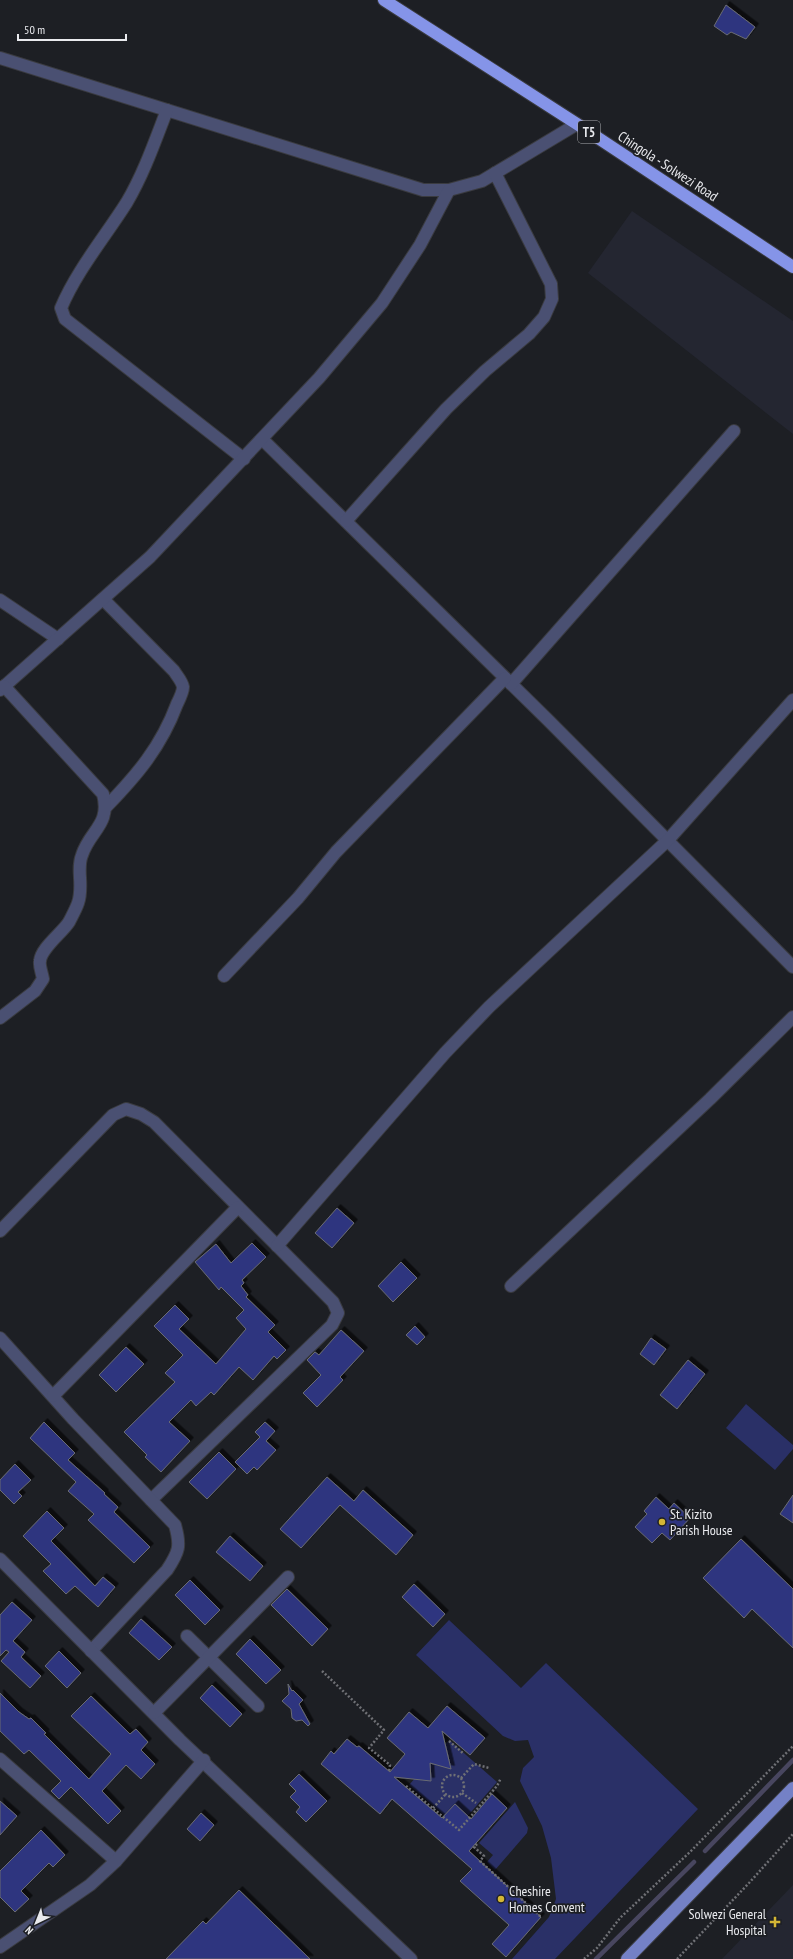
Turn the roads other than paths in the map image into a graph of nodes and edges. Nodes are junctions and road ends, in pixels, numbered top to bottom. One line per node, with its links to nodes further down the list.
1 (384, 0): 4 (highway, Chingola - Solwezi Road / T5)
2 (0, 58): 3 (street)
3 (167, 110): 6 (street); 10 (street)
4 (577, 124): 5 (street); 7 (highway, Chingola - Solwezi Road / T5)
5 (495, 173): 6 (street); 11 (street)
6 (449, 190): 9 (street)
7 (793, 267)
8 (734, 431): 15 (street)
9 (262, 439): 10 (street); 11 (street)
10 (244, 459): 12 (street)
11 (346, 521): 15 (street)
12 (102, 599): 14 (street); 18 (street)
13 (0, 600): 14 (street)
14 (58, 639): 16 (street)
15 (508, 681): 19 (street); 21 (street)
16 (2, 688): 18 (street)
17 (793, 700): 19 (street)
18 (106, 807): 23 (street)
19 (668, 840): 20 (street); 26 (street)
20 (793, 967)
21 (224, 976)
22 (793, 1017): 27 (street)
23 (0, 1018)
24 (238, 1207): 25 (street); 26 (street); 29 (street)
25 (0, 1231)
26 (277, 1246): 30 (street)
27 (510, 1286)
28 (1, 1340): 29 (street)
29 (53, 1396): 30 (street)
30 (150, 1500): 34 (street)
31 (0, 1559): 34 (street)
32 (288, 1577): 35 (street)
33 (188, 1636): 35 (street)
34 (91, 1651): 37 (street)
35 (210, 1657): 36 (street); 37 (street)
36 (258, 1706)
37 (154, 1713): 39 (street)
38 (0, 1759): 41 (street)
39 (204, 1760): 41 (street); 43 (street)
40 (793, 1788): 44 (main road)
41 (116, 1861): 42 (street)
42 (0, 1947)
43 (410, 1959)
44 (627, 1959)

